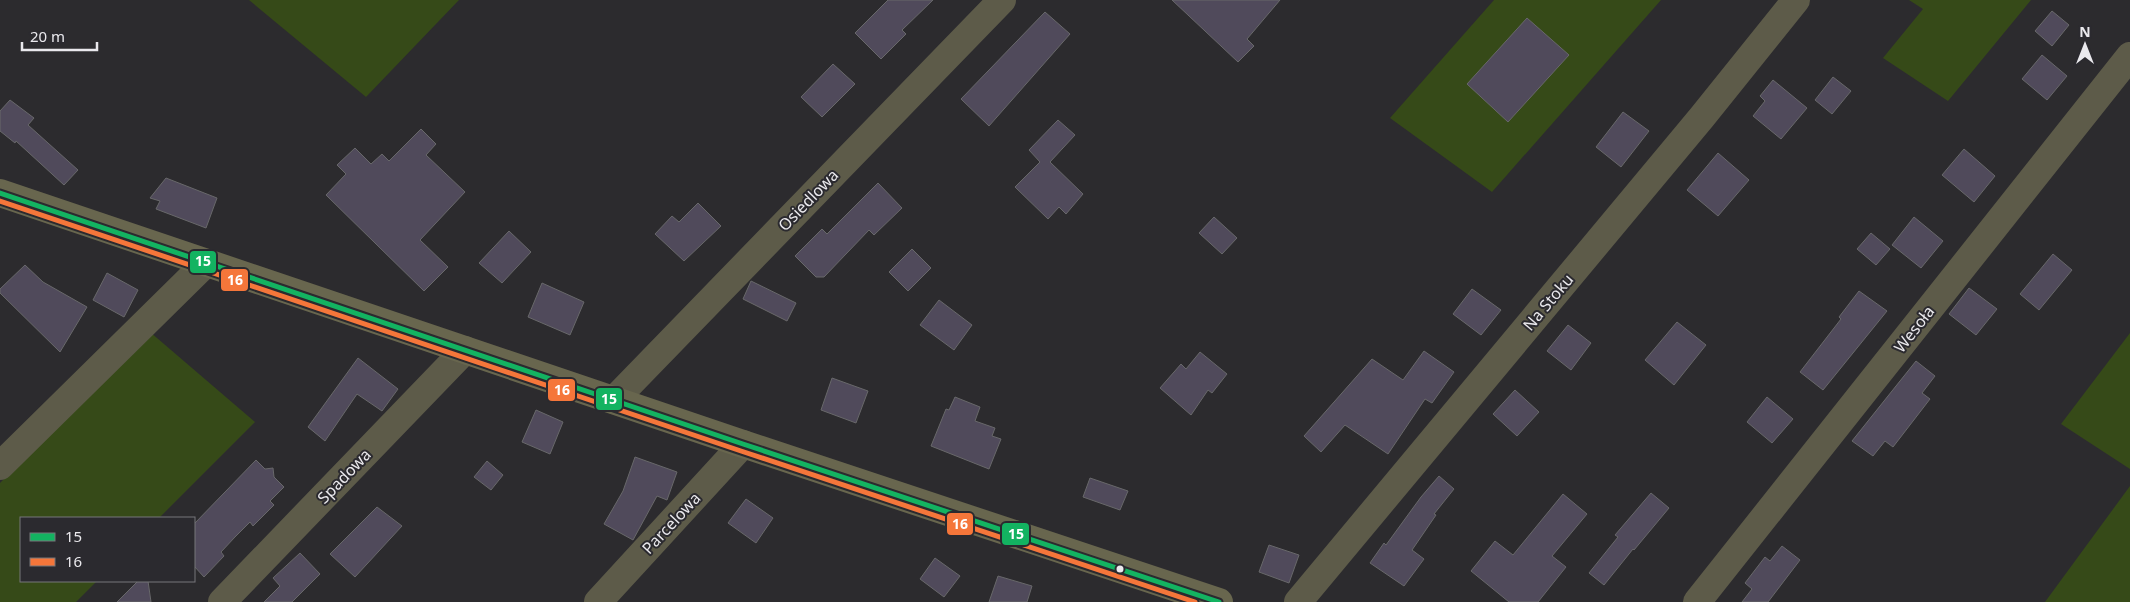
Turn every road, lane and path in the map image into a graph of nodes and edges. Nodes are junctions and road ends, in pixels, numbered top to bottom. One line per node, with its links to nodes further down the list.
1 (1002, 0): 7 (street, Osiedlowa)
2 (1796, 0): 13 (street, Na Stoku)
3 (2130, 56): 14 (street, Wesoła)
4 (0, 193): 5 (street)
5 (206, 262): 6 (street); 9 (street)
6 (465, 350): 7 (street); 10 (street, Spadowa)
7 (614, 400): 8 (street)
8 (744, 444): 11 (street, Parcelowa); 12 (street)
9 (0, 466)
10 (222, 602)
11 (598, 602)
12 (1219, 602)
13 (1298, 602)
14 (1697, 602)

